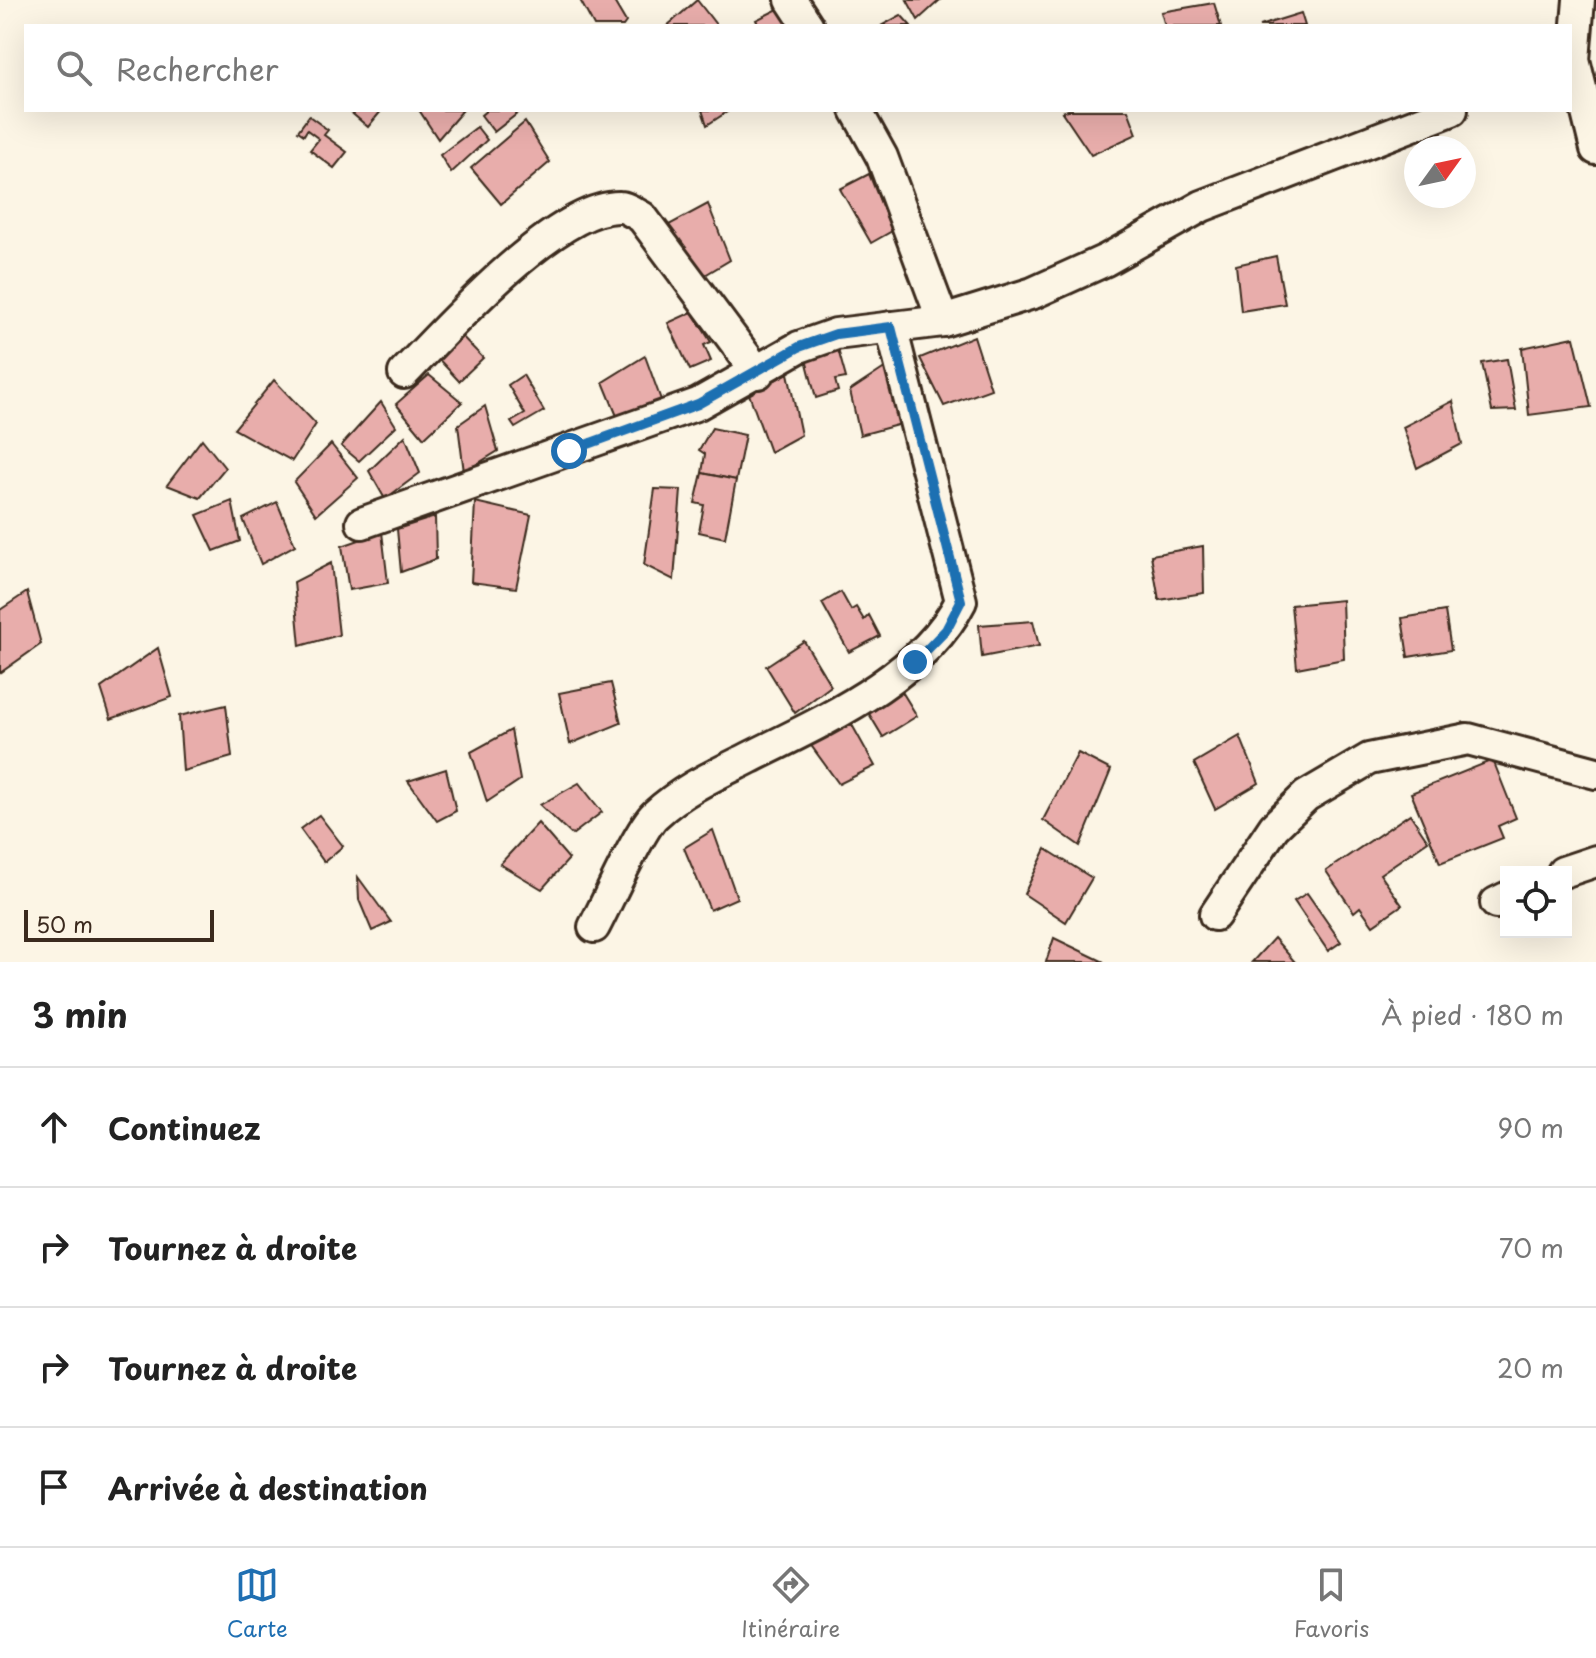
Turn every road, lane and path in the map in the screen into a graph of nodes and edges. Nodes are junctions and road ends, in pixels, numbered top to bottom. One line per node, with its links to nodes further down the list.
1 (791, 0): 3 (street)
2 (1579, 0): 4 (street)
3 (807, 24)
4 (1580, 60): 7 (street)
5 (857, 112): 8 (street)
6 (1447, 112): 8 (street)
7 (1596, 149)
8 (943, 321): 9 (street)
9 (891, 327): 11 (street); 17 (street)
10 (404, 373): 11 (street)
11 (758, 373): 12 (street)
12 (362, 523)
13 (1596, 773): 16 (street)
14 (1596, 861): 15 (street)
15 (1572, 869)
16 (1215, 915)
17 (594, 927)

